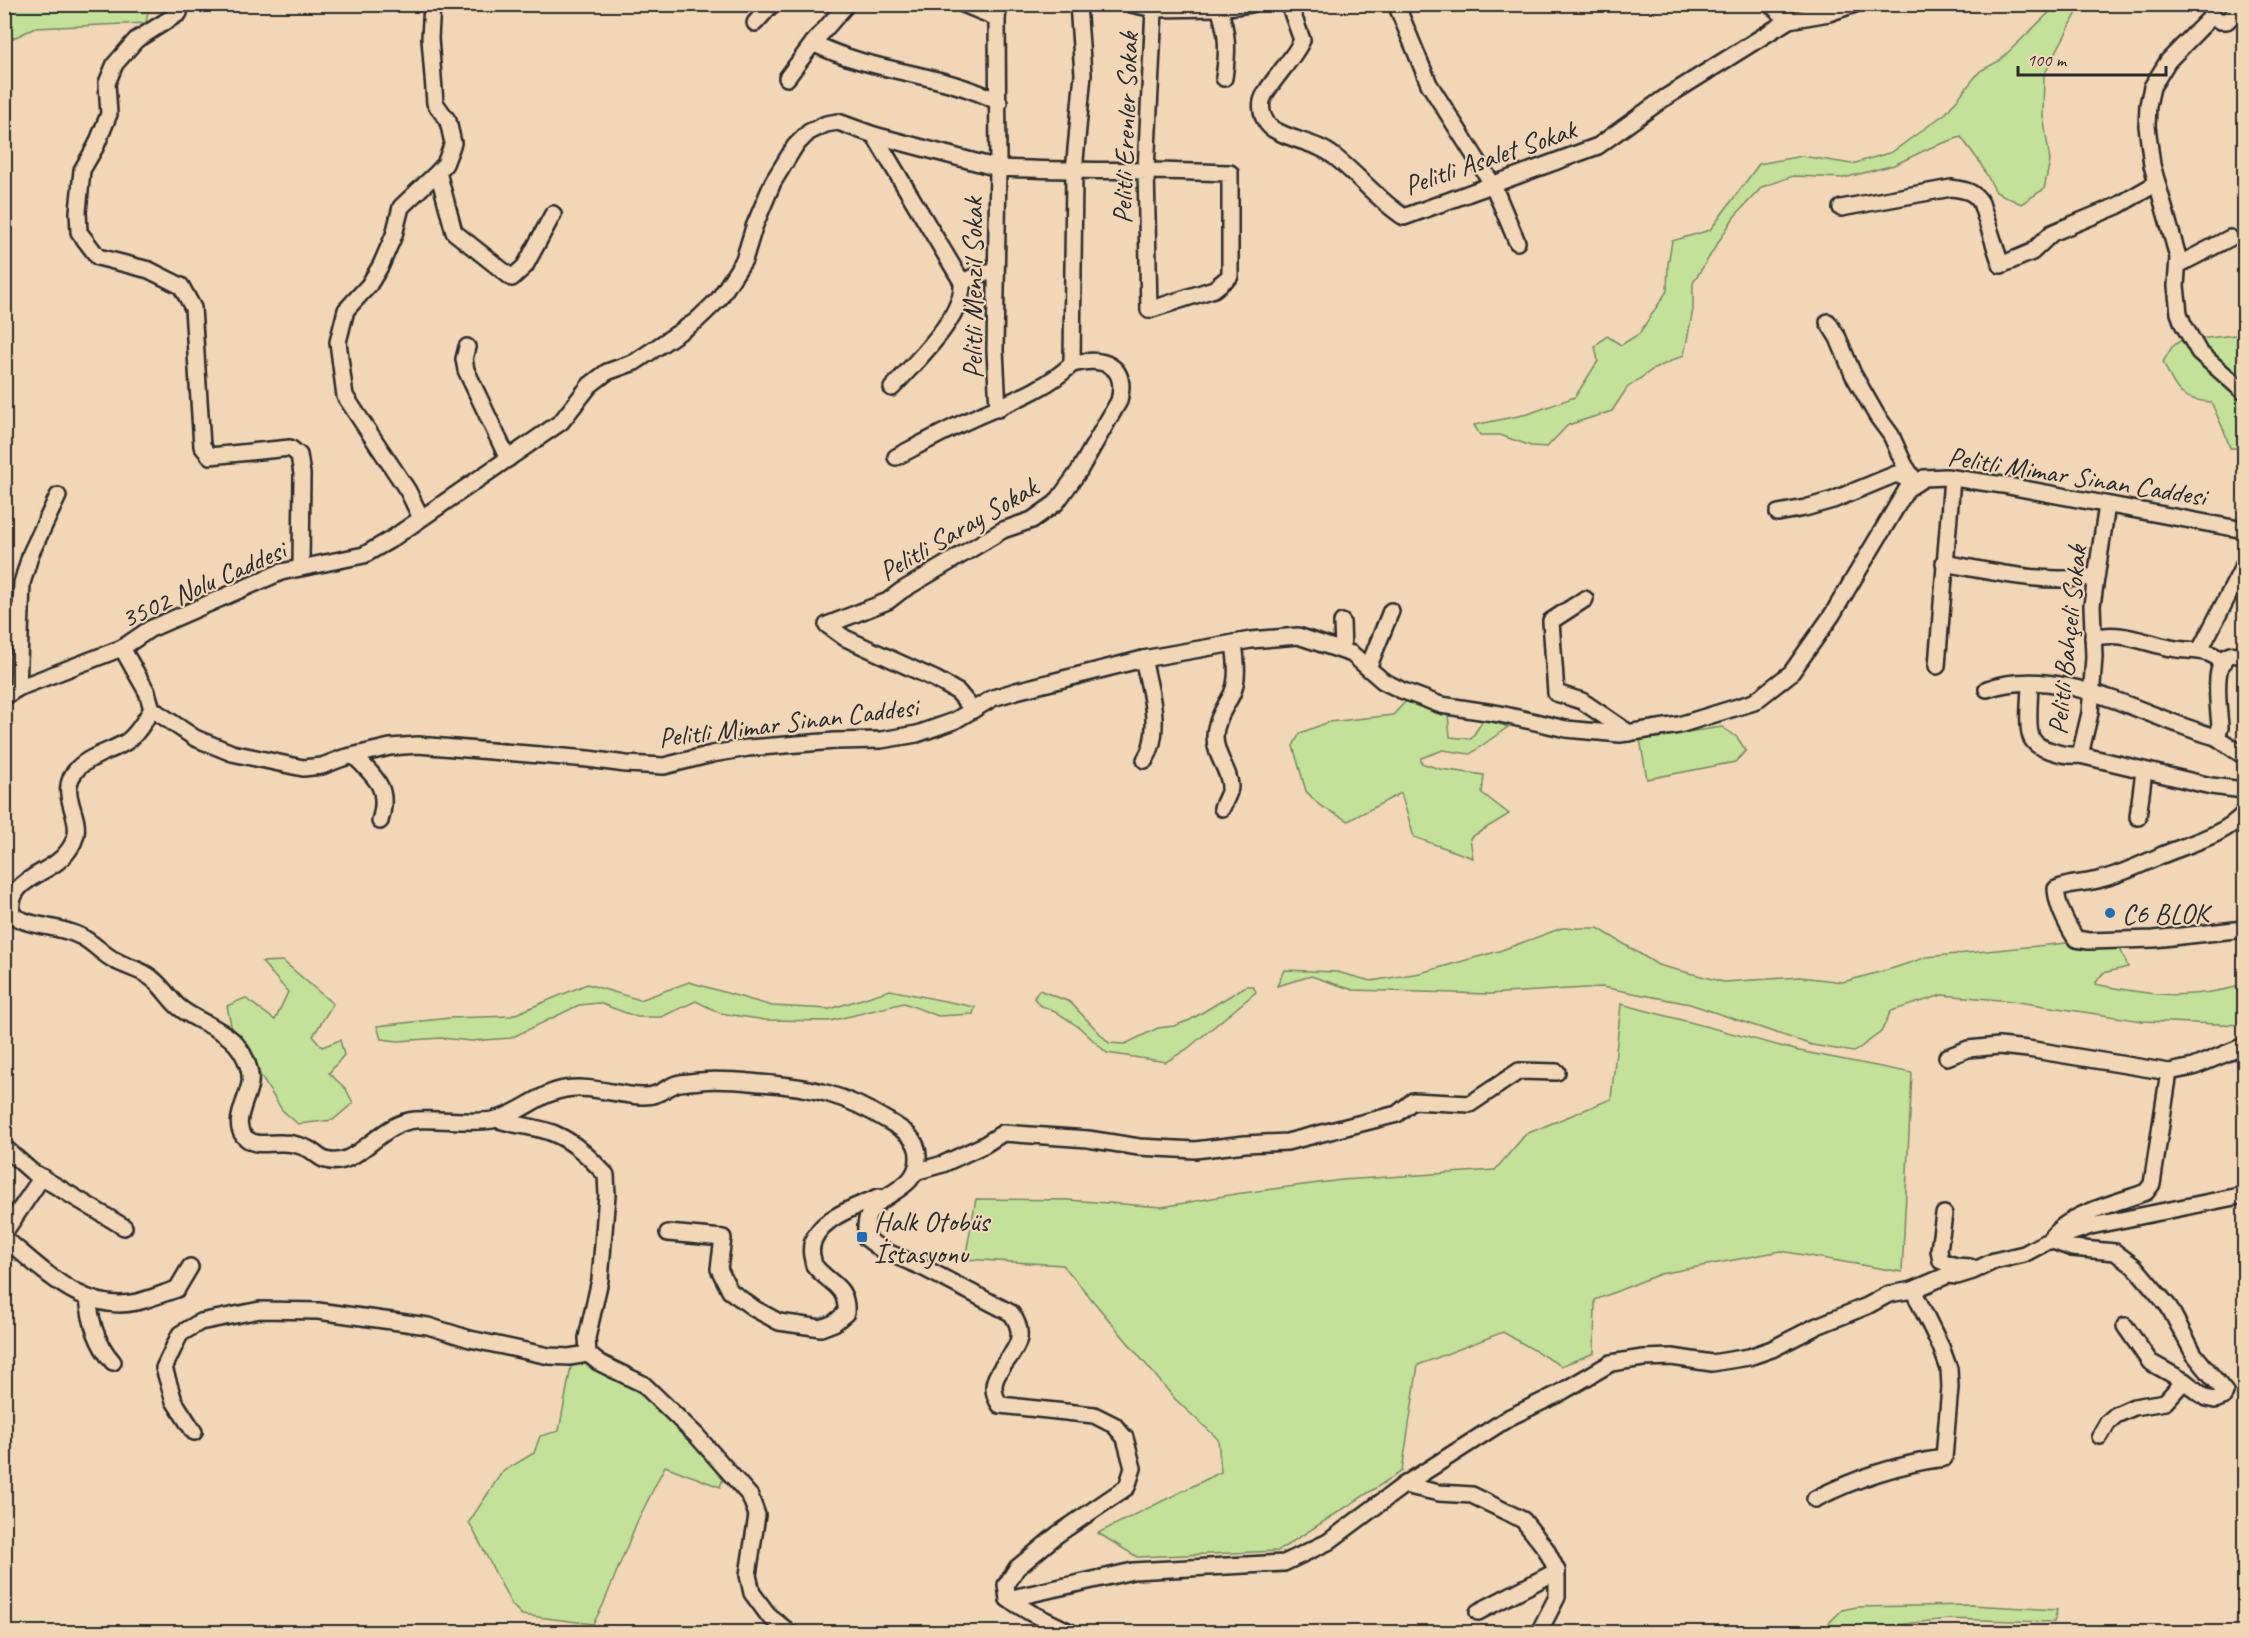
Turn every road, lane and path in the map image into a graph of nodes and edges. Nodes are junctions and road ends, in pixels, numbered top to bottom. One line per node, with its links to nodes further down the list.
1 (432, 4): 27 (street)
2 (772, 4): 18 (street)
3 (848, 4): 19 (street)
4 (963, 4): 15 (street)
5 (1078, 4): 26 (street)
6 (1131, 4): 14 (street)
7 (1251, 4): 13 (street, Pelitli Erenler Sokak)
8 (1289, 4): 29 (street, Pelitli Asalet Sokak)
9 (1396, 4): 29 (street)
10 (1770, 4): 17 (street)
11 (1855, 4): 17 (street, Pelitli Asalet Sokak)
12 (2244, 4): 28 (street)
13 (1218, 8): 14 (street, Pelitli Erenler Sokak); 21 (street)
14 (1154, 9): 25 (street, Pelitli Erenler Sokak)
15 (998, 11): 22 (street, Pelitli Menzil Sokak)
16 (179, 13): 55 (street)
17 (1789, 20): 29 (street, Pelitli Asalet Sokak)
18 (755, 23)
19 (813, 43): 20 (street); 22 (street)
20 (787, 78)
21 (1224, 78)
22 (999, 102): 24 (street, Pelitli Menzil Sokak)
23 (874, 135): 24 (street, 3502 Nolu Caddesi); 36 (street); 45 (street, 3502 Nolu Caddesi)
24 (998, 168): 26 (street, 3502 Nolu Caddesi); 35 (street, Pelitli Menzil Sokak)
25 (1146, 170): 26 (street, 3502 Nolu Caddesi); 37 (street, Pelitli Erenler Sokak); 37 (street, 3502 Nolu Caddesi)
26 (1074, 171): 40 (street)
27 (438, 172): 31 (street); 51 (street)
28 (2157, 183): 30 (street); 34 (street)
29 (1493, 185): 33 (street)
30 (1841, 208)
31 (553, 214)
32 (2230, 238): 34 (street)
33 (1517, 242)
34 (2178, 265): 42 (street)
35 (996, 273): 36 (street); 43 (street, Pelitli Menzil Sokak)
36 (962, 282): 41 (street)
37 (1149, 310)
38 (1828, 322): 47 (street)
39 (467, 347): 45 (street)
40 (1072, 364): 43 (street); 78 (street, Pelitli Saray Sokak)
41 (892, 388)
42 (2244, 392)
43 (998, 409): 44 (street)
44 (896, 457)
45 (508, 459): 51 (street, 3502 Nolu Caddesi)
46 (1952, 478): 47 (street, Pelitli Mimar Sinan Caddesi); 49 (street, Pelitli Mimar Sinan Caddesi); 53 (street)
47 (1916, 483): 50 (street); 79 (street, Pelitli Mimar Sinan Caddesi)
48 (58, 496): 58 (street)
49 (2107, 505): 52 (street, Pelitli Mimar Sinan Caddesi); 56 (street, Pelitli Bahçeli Sokak)
50 (1778, 513)
51 (421, 518): 55 (street, 3502 Nolu Caddesi)
52 (2244, 530)
53 (1944, 563): 56 (street); 70 (street)
54 (2244, 565): 65 (street)
55 (301, 567): 64 (street, 3502 Nolu Caddesi)
56 (2096, 576): 62 (street, Pelitli Bahçeli Sokak)
57 (1585, 599): 79 (street)
58 (21, 611): 60 (street); 73 (street)
59 (1391, 611): 71 (street)
60 (4, 613)
61 (1342, 622): 66 (street)
62 (2093, 638): 65 (street); 75 (street, Pelitli Bahçeli Sokak)
63 (1234, 643): 66 (street, Pelitli Mimar Sinan Caddesi); 68 (street, Pelitli Mimar Sinan Caddesi); 87 (street)
64 (122, 648): 73 (street, 3502 Nolu Caddesi); 77 (street)
65 (2200, 650): 69 (street)
66 (1343, 651): 71 (street, Pelitli Mimar Sinan Caddesi)
67 (2244, 657): 69 (street)
68 (1143, 658): 78 (street, Pelitli Mimar Sinan Caddesi); 84 (street)
69 (2224, 662): 80 (street)
70 (1937, 666)
71 (1368, 668): 79 (street, Pelitli Mimar Sinan Caddesi)
72 (2030, 683): 74 (street); 75 (street); 81 (street)
73 (18, 688): 76 (street, 3502 Nolu Caddesi)
74 (1987, 689)
75 (2092, 691): 80 (street); 81 (street, Pelitli Bahçeli Sokak)
76 (4, 697)
77 (152, 709): 82 (street, Pelitli Mimar Sinan Caddesi); 96 (street)
78 (973, 710): 82 (street, Pelitli Mimar Sinan Caddesi)
79 (1629, 733)
80 (2216, 737): 83 (street)
81 (2080, 755): 85 (street, Pelitli Bahçeli Sokak)
82 (354, 756): 90 (street)
83 (2244, 756)
84 (1145, 760)
85 (2144, 771): 86 (street, Pelitli Bahçeli Sokak); 89 (street)
86 (2244, 790)
87 (1222, 808)
88 (2244, 813): 91 (street)
89 (2138, 817)
90 (380, 821)
91 (2244, 929)
92 (2244, 1046): 95 (street)
93 (1947, 1057): 95 (street)
94 (1557, 1072): 98 (street)
95 (2169, 1072): 107 (street)
96 (496, 1119): 98 (street); 113 (street)
97 (4, 1147): 99 (street)
98 (915, 1172): 100 (street)
99 (42, 1177): 103 (street); 104 (street)
100 (904, 1186): 105 (street); 121 (street)
101 (2244, 1195): 107 (street)
102 (1944, 1214): 109 (street)
103 (124, 1227)
104 (4, 1233)
105 (668, 1233)
106 (4, 1238): 111 (street)
107 (2050, 1240): 109 (street); 115 (street)
108 (190, 1267): 111 (street)
109 (1979, 1269): 110 (street)
110 (1912, 1290): 118 (street); 119 (street)
111 (88, 1299): 114 (street)
112 (2125, 1326): 115 (street)
113 (588, 1354): 116 (street); 123 (street)
114 (113, 1362)
115 (2184, 1381): 117 (street)
116 (195, 1432)
117 (2100, 1436)
118 (1404, 1485): 120 (street); 121 (street)
119 (1815, 1499)
120 (1557, 1571): 122 (street); 125 (street)
121 (1008, 1599): 124 (street)
122 (1478, 1612)
123 (789, 1632)
124 (1070, 1632)
125 (1539, 1632)

